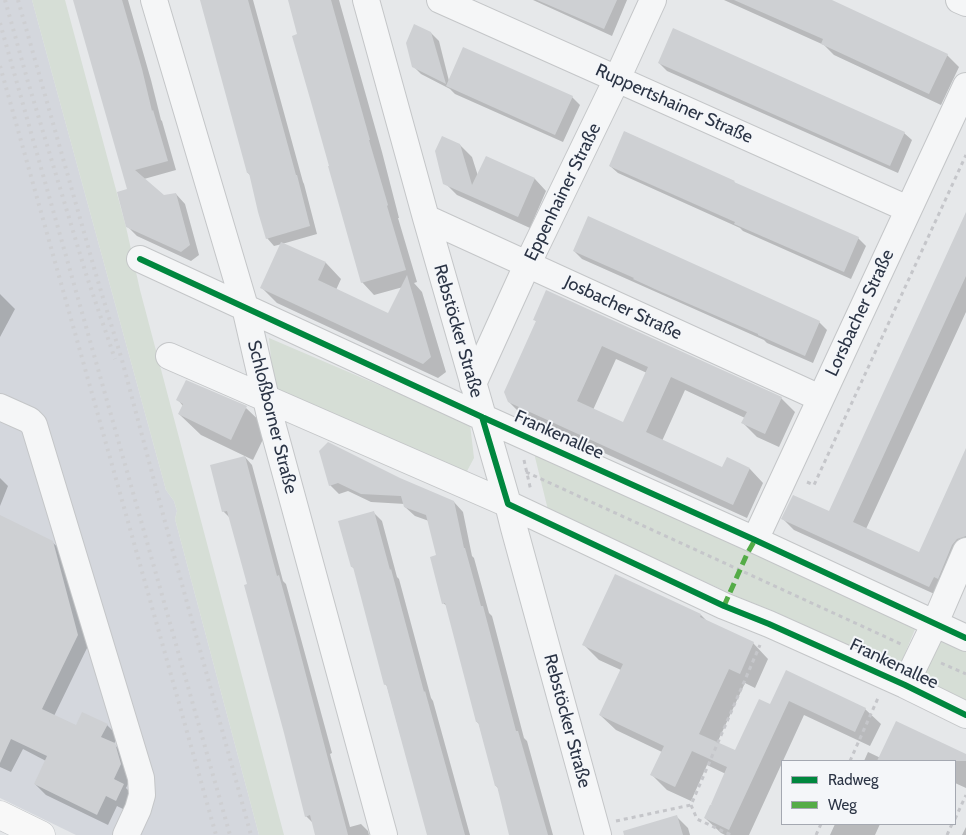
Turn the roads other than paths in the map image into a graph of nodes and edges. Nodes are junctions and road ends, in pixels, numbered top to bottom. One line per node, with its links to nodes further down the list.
1 (154, 0): 13 (street, Schloßborner Straße)
2 (366, 0): 10 (street, Rebstöcker Straße)
3 (440, 0): 7 (street, Ruppertshainer Straße)
4 (653, 0): 7 (street, Eppenhainer Straße)
5 (959, 0): 6 (street)
6 (966, 3)
7 (617, 79): 9 (street, Ruppertshainer Straße); 12 (street, Eppenhainer Straße)
8 (966, 86): 9 (street, Lorsbacher Straße)
9 (908, 209): 17 (street, Lorsbacher Straße)
10 (426, 218): 12 (street, Josbacher Straße); 15 (street, Rebstöcker Straße)
11 (140, 259): 13 (street, Frankenallee)
12 (528, 265): 15 (street, Eppenhainer Straße); 17 (street, Josbacher Straße)
13 (245, 308): 16 (street, Schloßborner Straße); 19 (street, Frankenallee)
14 (169, 356): 16 (street, Frankenallee)
15 (473, 384): 19 (street, Rebstöcker Straße)
16 (266, 398): 20 (street, Frankenallee); 31 (street, Schloßborner Straße)
17 (820, 398): 21 (street, Lorsbacher Straße)
18 (0, 407): 30 (street)
19 (482, 417): 20 (street, Rebstöcker Straße); 21 (street, Frankenallee)
20 (508, 504): 25 (street, Frankenallee); 28 (street, Rebstöcker Straße)
21 (754, 540): 23 (street, Frankenallee)
22 (966, 551): 23 (street)
23 (934, 623): 24 (street, Frankenallee); 25 (street)
24 (966, 638)
25 (897, 682): 26 (street, Frankenallee)
26 (966, 715)
27 (2, 818): 29 (main road)
28 (597, 830)
29 (41, 835)
30 (126, 835)
31 (384, 835)

